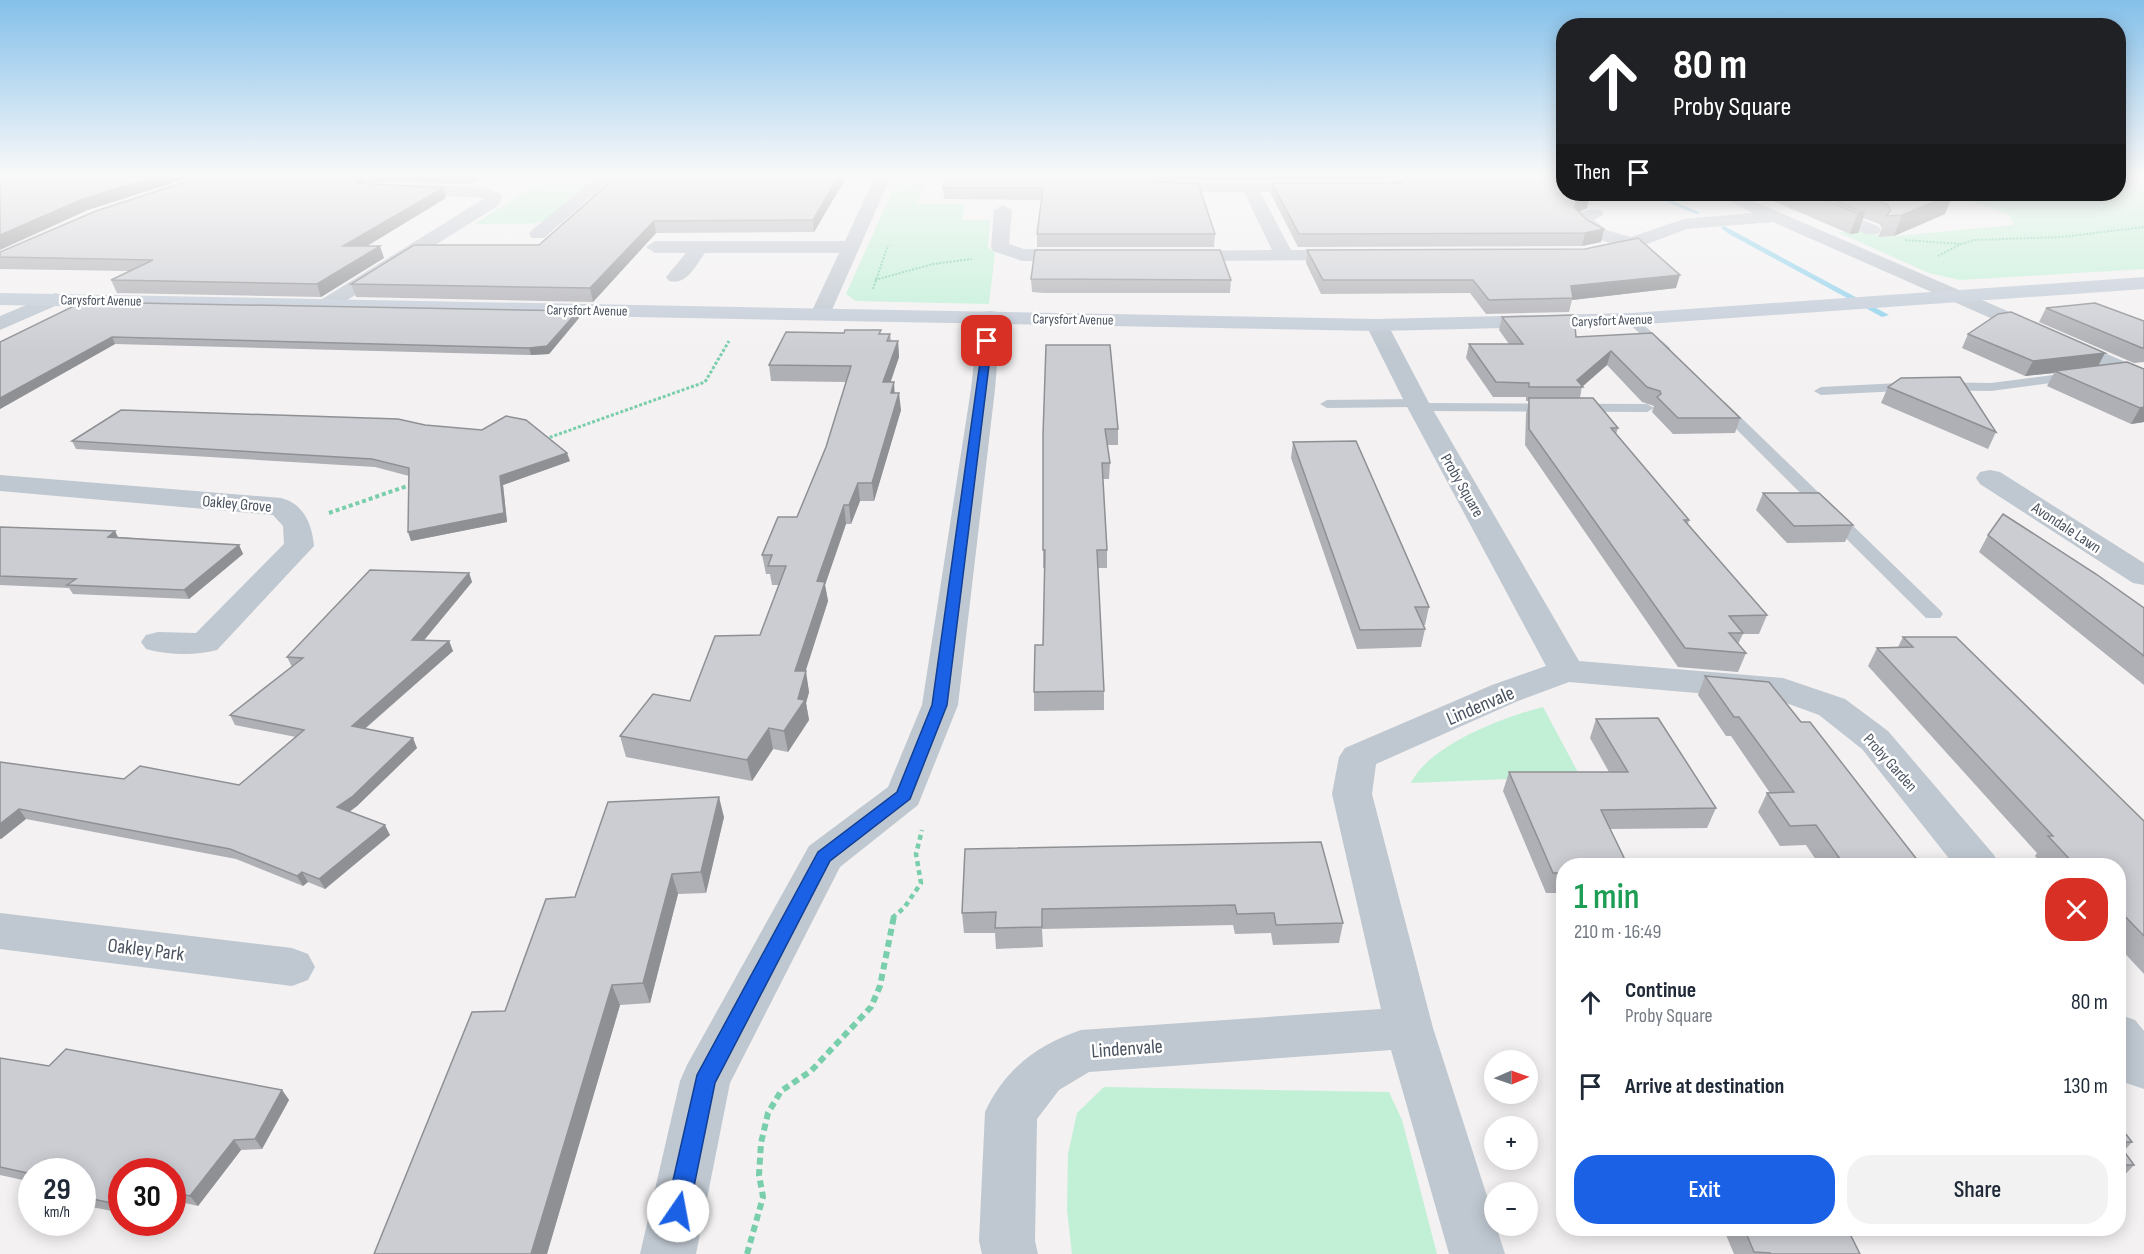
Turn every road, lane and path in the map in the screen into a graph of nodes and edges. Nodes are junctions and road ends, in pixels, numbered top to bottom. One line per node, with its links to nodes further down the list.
1 (439, 235): 28 (street)
2 (857, 235): 14 (street)
3 (1001, 235): 15 (street)
4 (1274, 235): 19 (street)
5 (1602, 235): 11 (street)
6 (1655, 235): 11 (street)
7 (1816, 235): 25 (street)
8 (2082, 235): 9 (path)
9 (1898, 240)
10 (890, 241): 22 (path)
11 (1632, 243): 16 (street)
12 (655, 247): 13 (street)
13 (700, 247): 14 (street); 21 (street)
14 (851, 247): 30 (street)
15 (1015, 252): 17 (street); 22 (path)
16 (1582, 254)
17 (1094, 255)
18 (1165, 255): 19 (street)
19 (1284, 255): 20 (street)
20 (1373, 256)
21 (676, 277)
22 (874, 280): 24 (path)
23 (2144, 283): 25 (main road, Carysfort Avenue)
24 (876, 295)
25 (1953, 296): 32 (main road, Carysfort Avenue); 36 (street)
26 (0, 298): 27 (main road, Carysfort Avenue)
27 (55, 299): 28 (main road, Carysfort Avenue); 33 (street)
28 (326, 305): 29 (main road, Carysfort Avenue)
29 (745, 313): 30 (main road, Carysfort Avenue); 42 (path)
30 (821, 315): 31 (main road, Carysfort Avenue)
31 (990, 318): 34 (main road, Carysfort Avenue); 51 (street)
32 (1632, 319): 34 (main road, Carysfort Avenue); 35 (lane)
33 (0, 324)
34 (1377, 325): 40 (street, Proby Square)
35 (1679, 365)
36 (2137, 372): 38 (lane)
37 (1704, 390): 48 (lane)
38 (1821, 391)
39 (1327, 404): 40 (lane)
40 (1418, 405): 41 (lane); 50 (street, Proby Square)
41 (1647, 408)
42 (543, 439)
43 (1990, 478): 47 (street, Avondale Lawn)
44 (422, 481): 46 (path)
45 (0, 483): 46 (street, Oakley Grove)
46 (297, 524): 49 (street)
47 (2144, 576)
48 (1933, 614)
49 (158, 642)
50 (1559, 657): 52 (street, Proby Garden); 55 (street, Lindenvale)
51 (904, 795): 58 (street); 59 (path)
52 (1972, 858)
53 (0, 931): 54 (street, Oakley Park)
54 (292, 968)
55 (1409, 1028): 60 (street, Lindenvale); 61 (street, Lindenvale)
56 (2126, 1045): 57 (street)
57 (2144, 1067)
58 (668, 1254)
59 (747, 1254)
60 (1010, 1254)
61 (1477, 1254)

